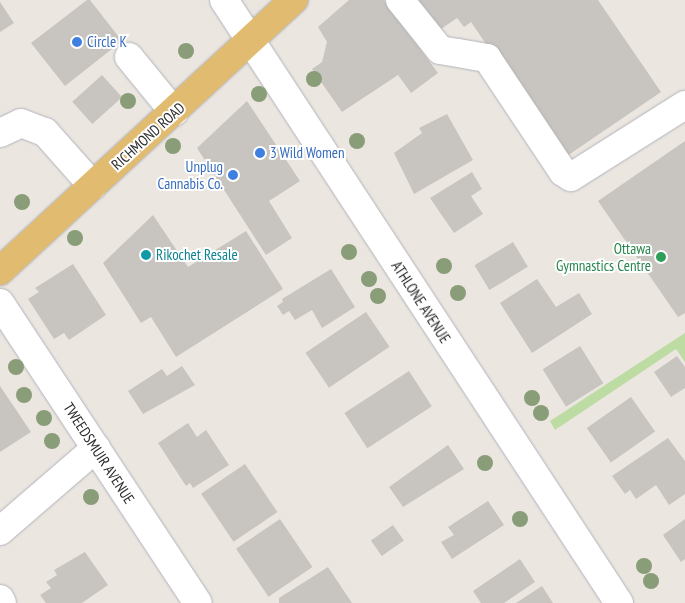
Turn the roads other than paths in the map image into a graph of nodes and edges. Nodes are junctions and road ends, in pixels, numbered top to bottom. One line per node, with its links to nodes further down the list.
1 (224, 0): 4 (street, ATHLONE AVENUE)
2 (294, 0): 4 (main road, RICHMOND ROAD)
3 (400, 0): 6 (street)
4 (251, 42): 7 (main road, RICHMOND ROAD); 17 (street, ATHLONE AVENUE)
5 (129, 57): 7 (street)
6 (685, 104)
7 (174, 112): 9 (main road, RICHMOND ROAD)
8 (0, 133): 9 (street)
9 (93, 186): 10 (main road, RICHMOND ROAD)
10 (2, 264)
11 (0, 303): 12 (street, TWEEDSMUIR AVENUE)
12 (96, 448): 13 (street); 16 (street, TWEEDSMUIR AVENUE)
13 (0, 531)
14 (0, 599): 15 (street)
15 (2, 603)
16 (198, 603)
17 (619, 603)

